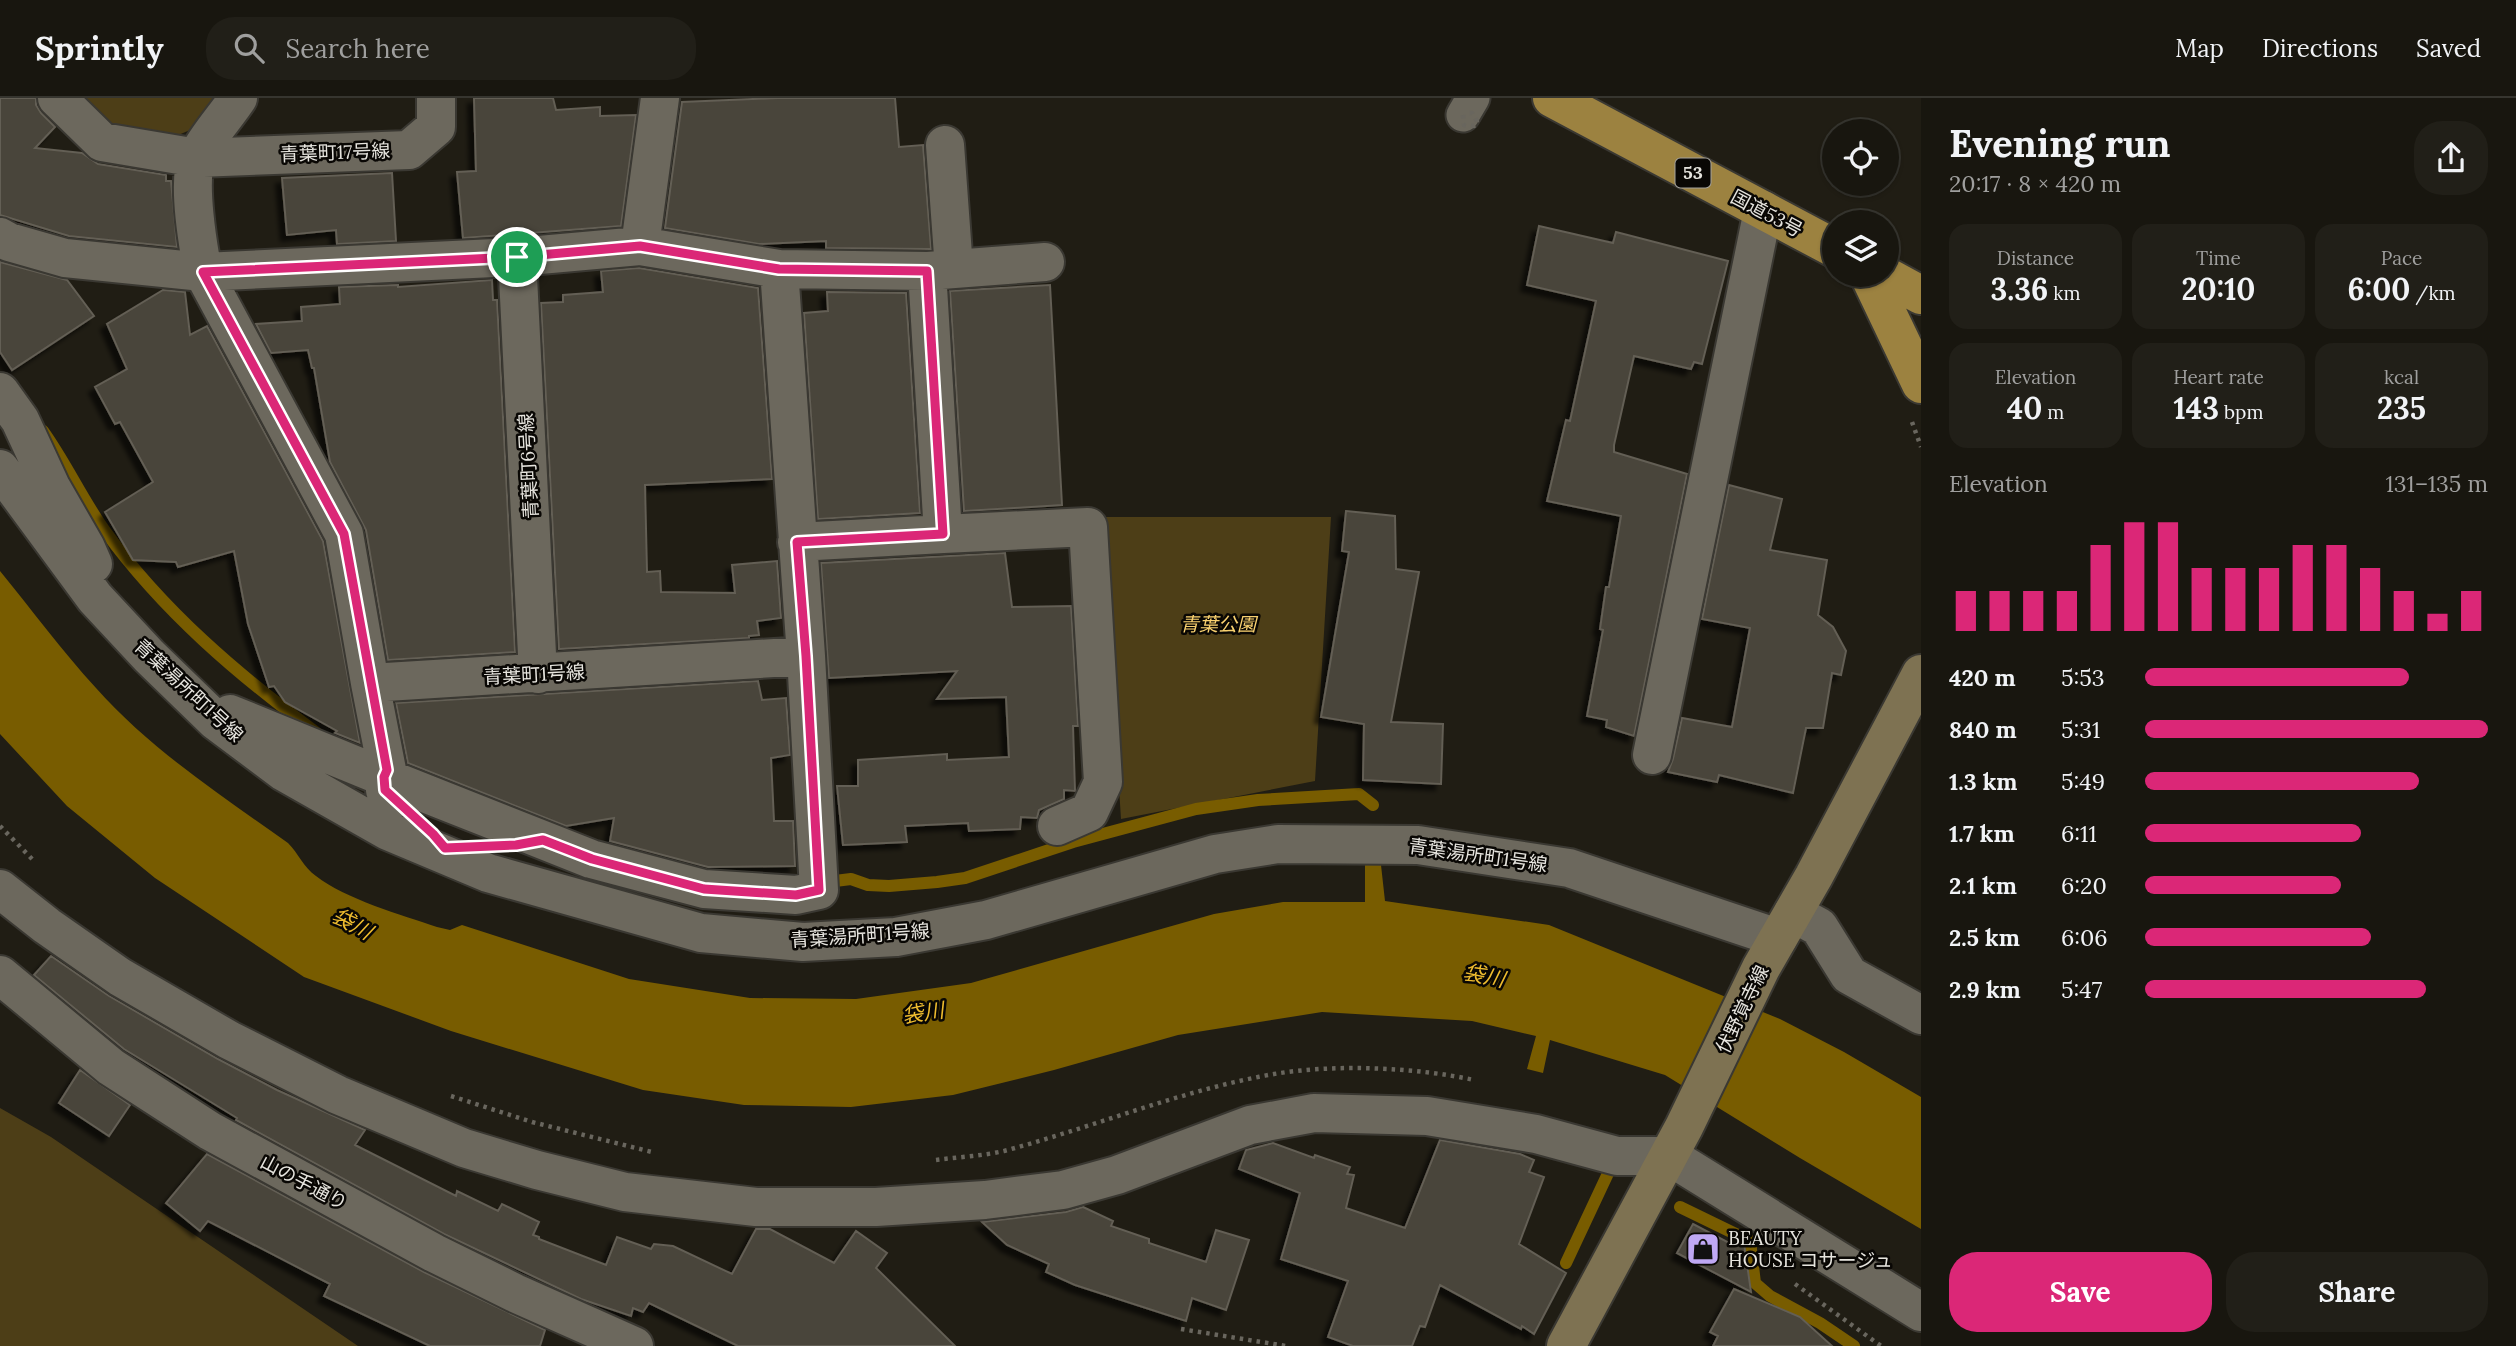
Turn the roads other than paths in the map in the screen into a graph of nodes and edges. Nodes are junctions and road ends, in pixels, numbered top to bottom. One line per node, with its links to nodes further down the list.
1 (57, 98): 7 (street, 青葉町17号線)
2 (238, 98): 7 (street)
3 (436, 98): 7 (street, 青葉町17号線)
4 (660, 98): 11 (street)
5 (1552, 98): 8 (highway, 国道53号 / 53)
6 (944, 145): 15 (street)
7 (197, 158): 16 (street)
8 (1763, 210): 10 (highway, 国道53号 / 53); 33 (street)
9 (0, 237): 16 (street)
10 (1822, 242)
11 (640, 246): 12 (street); 14 (street)
12 (517, 257): 16 (street); 29 (street, 青葉町6号線)
13 (1045, 262): 15 (street)
14 (779, 269): 15 (street); 26 (street)
15 (941, 270): 25 (street)
16 (203, 272): 31 (street)
17 (1899, 276): 18 (main road)
18 (1921, 280)
19 (1899, 282): 21 (highway)
20 (1876, 287): 22 (highway)
21 (1921, 295)
22 (1921, 384)
23 (0, 391): 27 (street)
24 (0, 469): 27 (street, 青葉湯所町1号線)
25 (943, 534): 26 (street); 35 (street)
26 (797, 542): 28 (street)
27 (95, 598): 32 (street, 青葉湯所町1号線)
28 (806, 656): 29 (street, 青葉町1号線); 36 (street)
29 (538, 674): 31 (street, 青葉町1号線)
30 (1921, 674): 39 (main road, 伏野覚寺線)
31 (370, 683): 34 (street)
32 (201, 706): 34 (street); 37 (street, 青葉湯所町1号線)
33 (1652, 755)
34 (384, 777): 36 (street); 37 (street)
35 (1057, 825)
36 (543, 840): 37 (street)
37 (448, 853): 39 (street, 青葉湯所町1号線)
38 (0, 889): 42 (street)
39 (1777, 940): 41 (street, 青葉湯所町1号線); 42 (main road, 伏野覚寺線)
40 (0, 975): 44 (street, 山の手通り)
41 (1921, 1015)
42 (1676, 1142): 43 (street); 45 (main road, 伏野覚寺線)
43 (1921, 1312)
44 (634, 1346)
45 (1566, 1346)

